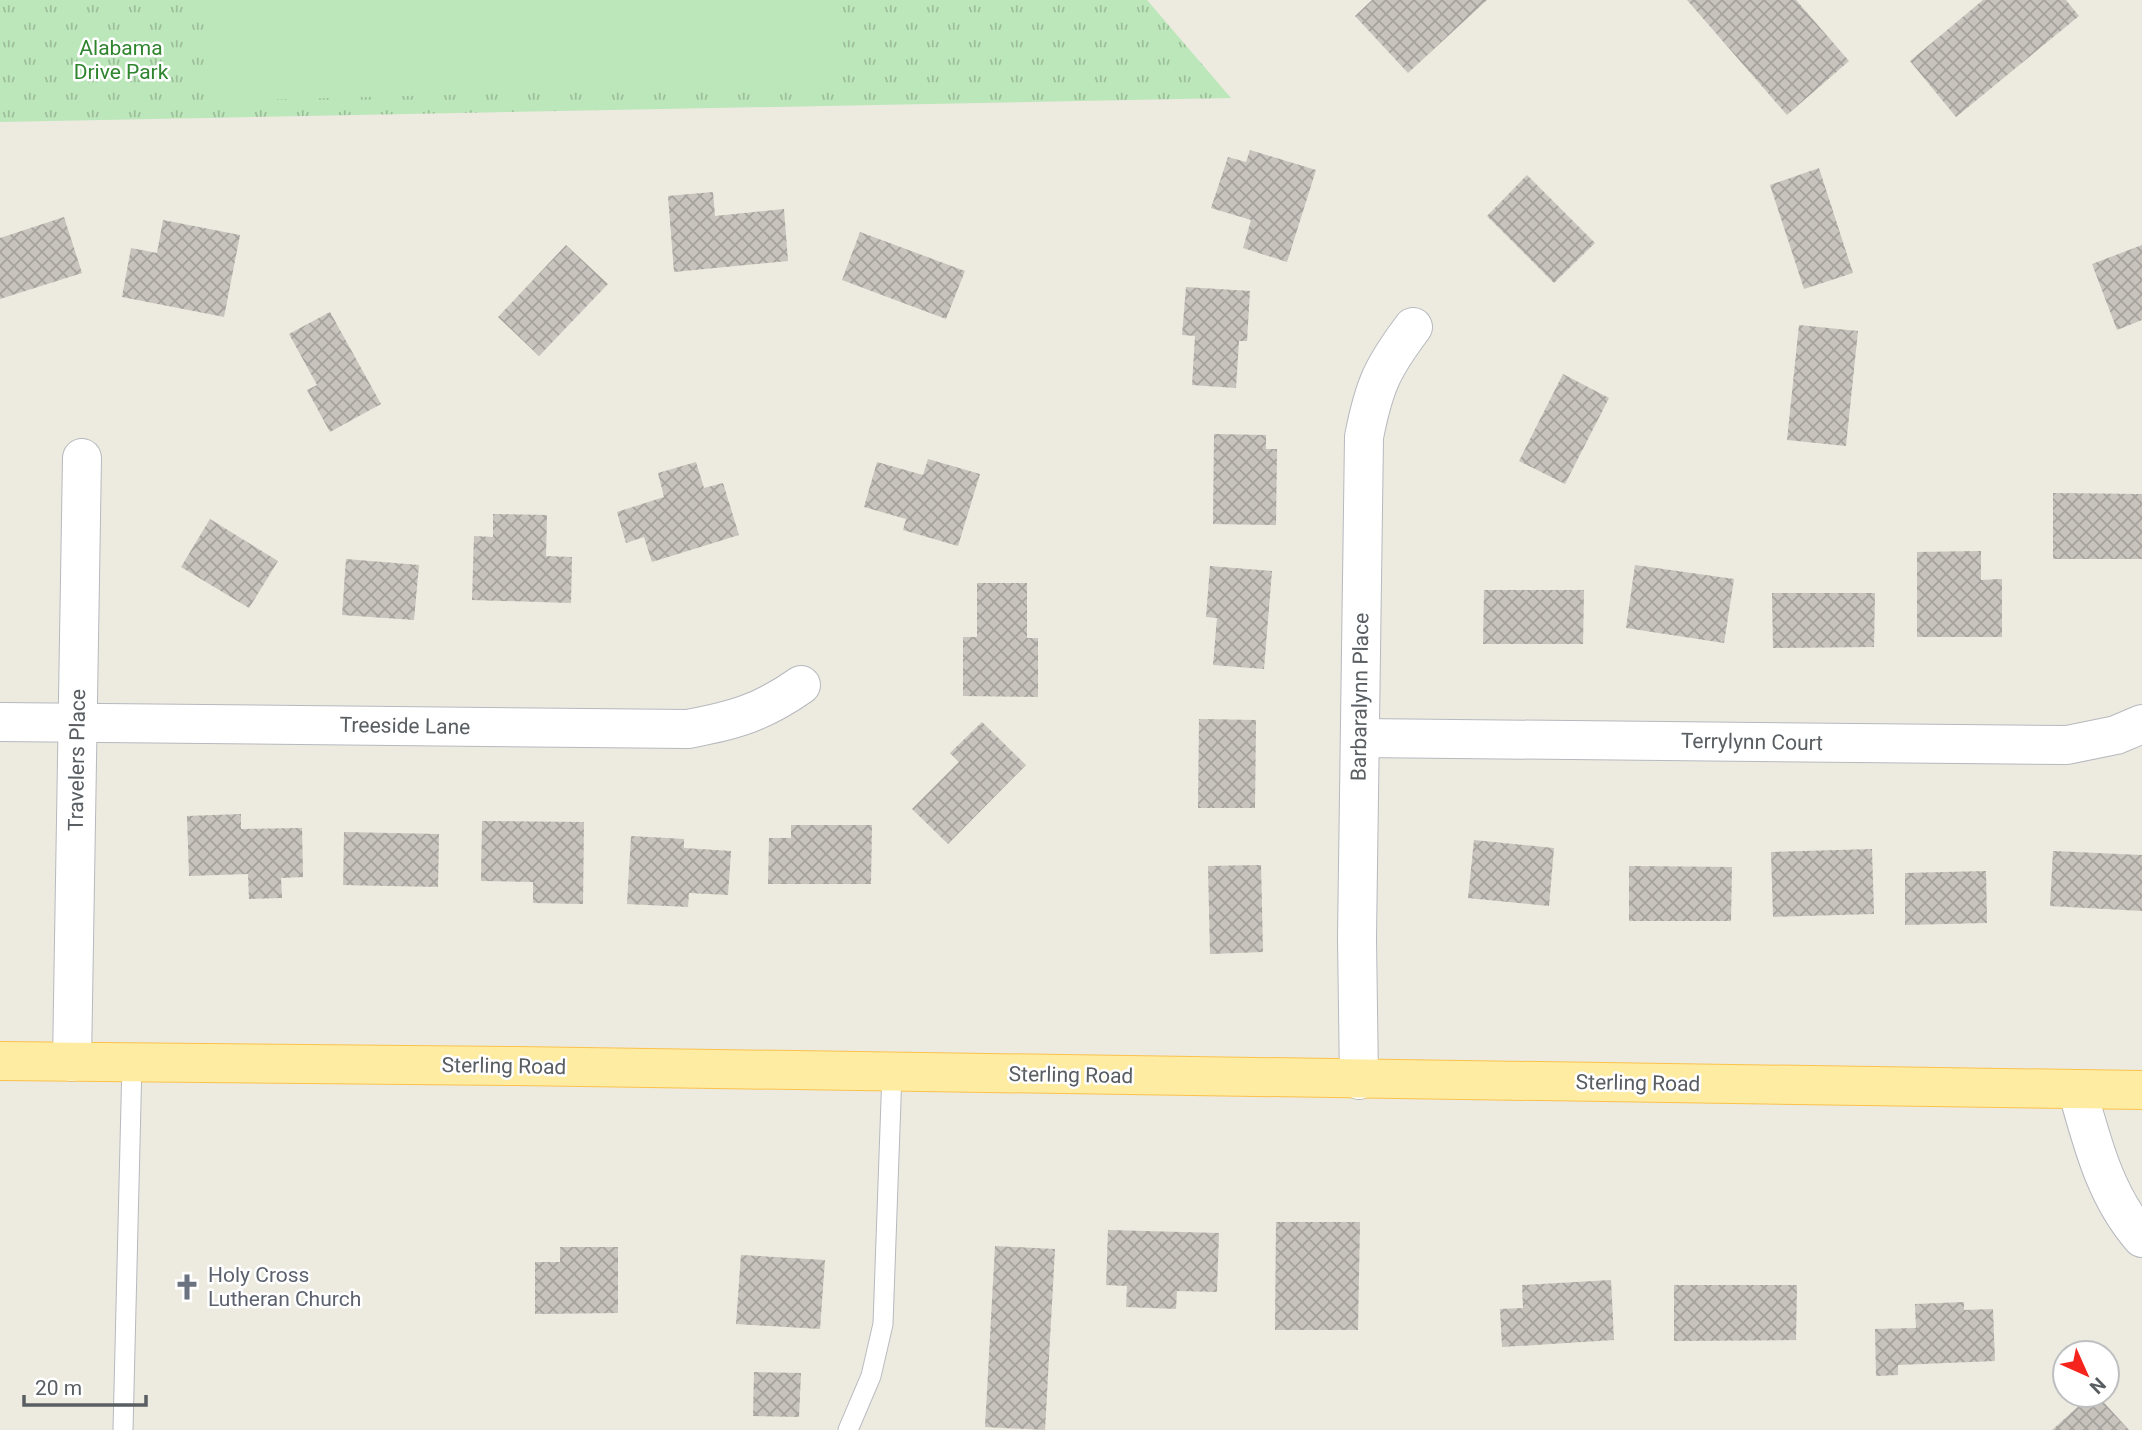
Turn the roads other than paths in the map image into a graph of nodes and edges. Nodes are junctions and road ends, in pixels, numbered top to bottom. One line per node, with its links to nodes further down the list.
1 (1413, 327): 7 (street, Barbaralynn Place)
2 (82, 458): 5 (street, Travelers Place)
3 (801, 685): 5 (street, Treeside Lane)
4 (0, 722): 5 (street, Treeside Lane)
5 (78, 723): 9 (street, Travelers Place)
6 (2142, 724): 7 (street, Terrylynn Court)
7 (1360, 738): 12 (street, Barbaralynn Place)
8 (0, 1061): 9 (main road, Sterling Road)
9 (72, 1062): 10 (main road, Sterling Road)
10 (132, 1062): 11 (main road, Sterling Road); 16 (lane)
11 (892, 1072): 12 (main road, Sterling Road); 17 (lane)
12 (1359, 1080): 13 (main road, Sterling Road)
13 (2077, 1089): 14 (main road, Sterling Road); 15 (street)
14 (2142, 1090)
15 (2142, 1238)
16 (122, 1430)
17 (848, 1430)

